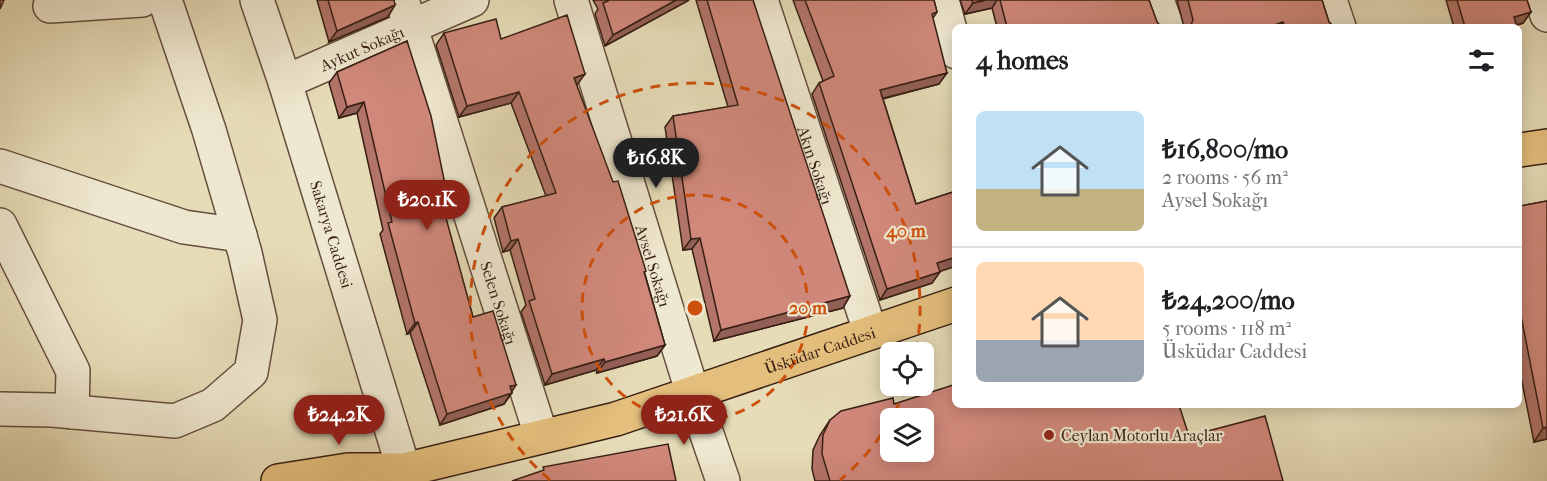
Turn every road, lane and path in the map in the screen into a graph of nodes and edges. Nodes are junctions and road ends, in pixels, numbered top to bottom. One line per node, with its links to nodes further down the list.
1 (142, 0): 11 (street)
2 (165, 0): 22 (street)
3 (257, 0): 17 (street, Sakarya Caddesi)
4 (472, 0): 12 (street, Aykut Sokağı)
5 (571, 0): 25 (street, Aysel Sokağı)
6 (761, 0): 24 (street, Akın Sokağı)
7 (942, 0): 16 (street)
8 (1157, 0): 14 (street)
9 (1330, 0): 15 (street)
10 (1542, 0): 13 (street)
11 (50, 6)
12 (406, 13): 17 (street, Aykut Sokağı); 28 (street, Selen Sokağı)
13 (1547, 15)
14 (1166, 24)
15 (1338, 24)
16 (952, 37)
17 (285, 82): 29 (street, Sakarya Caddesi)
18 (1547, 146): 19 (main road)
19 (1522, 150)
20 (0, 165): 22 (street)
21 (0, 225): 27 (street)
22 (240, 235): 27 (street)
23 (952, 305): 24 (main road, Üsküdar Caddesi)
24 (870, 332): 25 (main road, Üsküdar Caddesi)
25 (693, 394): 28 (main road, Üsküdar Caddesi); 31 (street, Aysel Sokağı)
26 (0, 409): 27 (street)
27 (72, 412)
28 (541, 435): 29 (main road, Üsküdar Caddesi)
29 (394, 476): 30 (main road, Üsküdar Caddesi)
30 (278, 481)
31 (723, 481)

